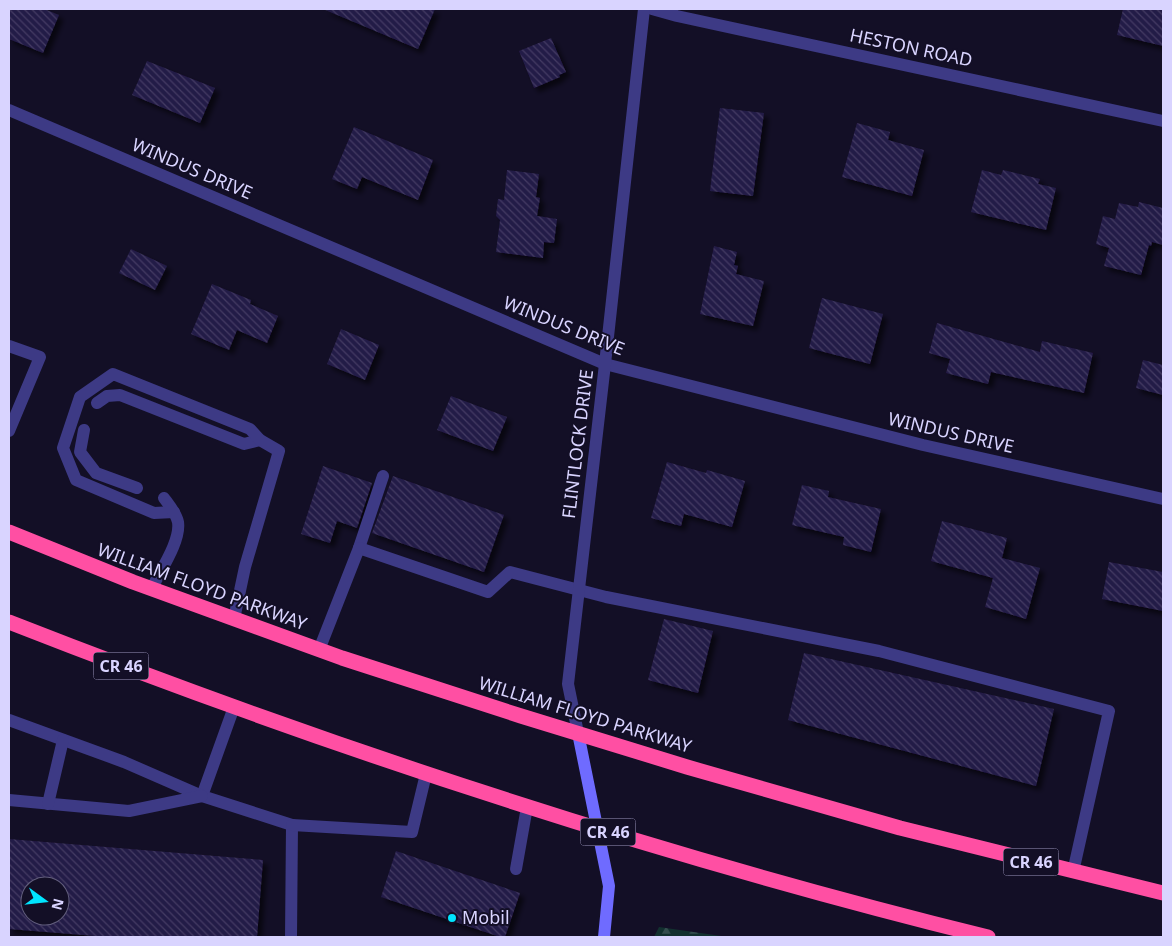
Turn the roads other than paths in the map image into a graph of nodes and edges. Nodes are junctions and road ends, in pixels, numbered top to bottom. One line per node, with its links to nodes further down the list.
1 (644, 9): 6 (street, FLINTLOCK DRIVE)
2 (652, 9): 4 (street, HESTON ROAD)
3 (9, 110): 6 (street, WINDUS DRIVE)
4 (1163, 121)
5 (9, 346): 9 (street)
6 (605, 364): 14 (street, WINDUS DRIVE); 19 (street, FLINTLOCK DRIVE)
7 (97, 404): 10 (street)
8 (84, 430): 12 (street)
9 (9, 431)
10 (260, 440): 15 (street); 20 (street)
11 (383, 476): 17 (street)
12 (137, 488)
13 (164, 498): 15 (street)
14 (1163, 499)
15 (174, 512): 18 (street)
16 (9, 532): 18 (highway, WILLIAM FLOYD PARKWAY / CR 46)
17 (359, 548): 19 (street); 22 (street)
18 (152, 588): 20 (highway, WILLIAM FLOYD PARKWAY / CR 46)
19 (578, 590): 25 (street, FLINTLOCK DRIVE); 35 (street)
20 (234, 619): 22 (highway, WILLIAM FLOYD PARKWAY / CR 46)
21 (9, 622): 23 (highway, CR 46)
22 (319, 650): 25 (highway, WILLIAM FLOYD PARKWAY / CR 46)
23 (234, 707): 27 (highway, CR 46); 28 (street)
24 (9, 720): 26 (street)
25 (578, 733): 33 (street); 35 (highway, WILLIAM FLOYD PARKWAY / CR 46)
26 (63, 740): 28 (street); 30 (street)
27 (426, 774): 31 (highway, CR 46); 32 (street)
28 (202, 796): 30 (street); 32 (street)
29 (9, 800): 30 (street)
30 (48, 804)
31 (527, 807): 33 (highway, CR 46); 34 (street)
32 (292, 826): 37 (street)
33 (597, 829): 38 (street); 39 (highway, CR 46)
34 (516, 869)
35 (1073, 872): 36 (highway, WILLIAM FLOYD PARKWAY / CR 46)
36 (1163, 893)
37 (291, 937)
38 (604, 937)
39 (988, 937)

